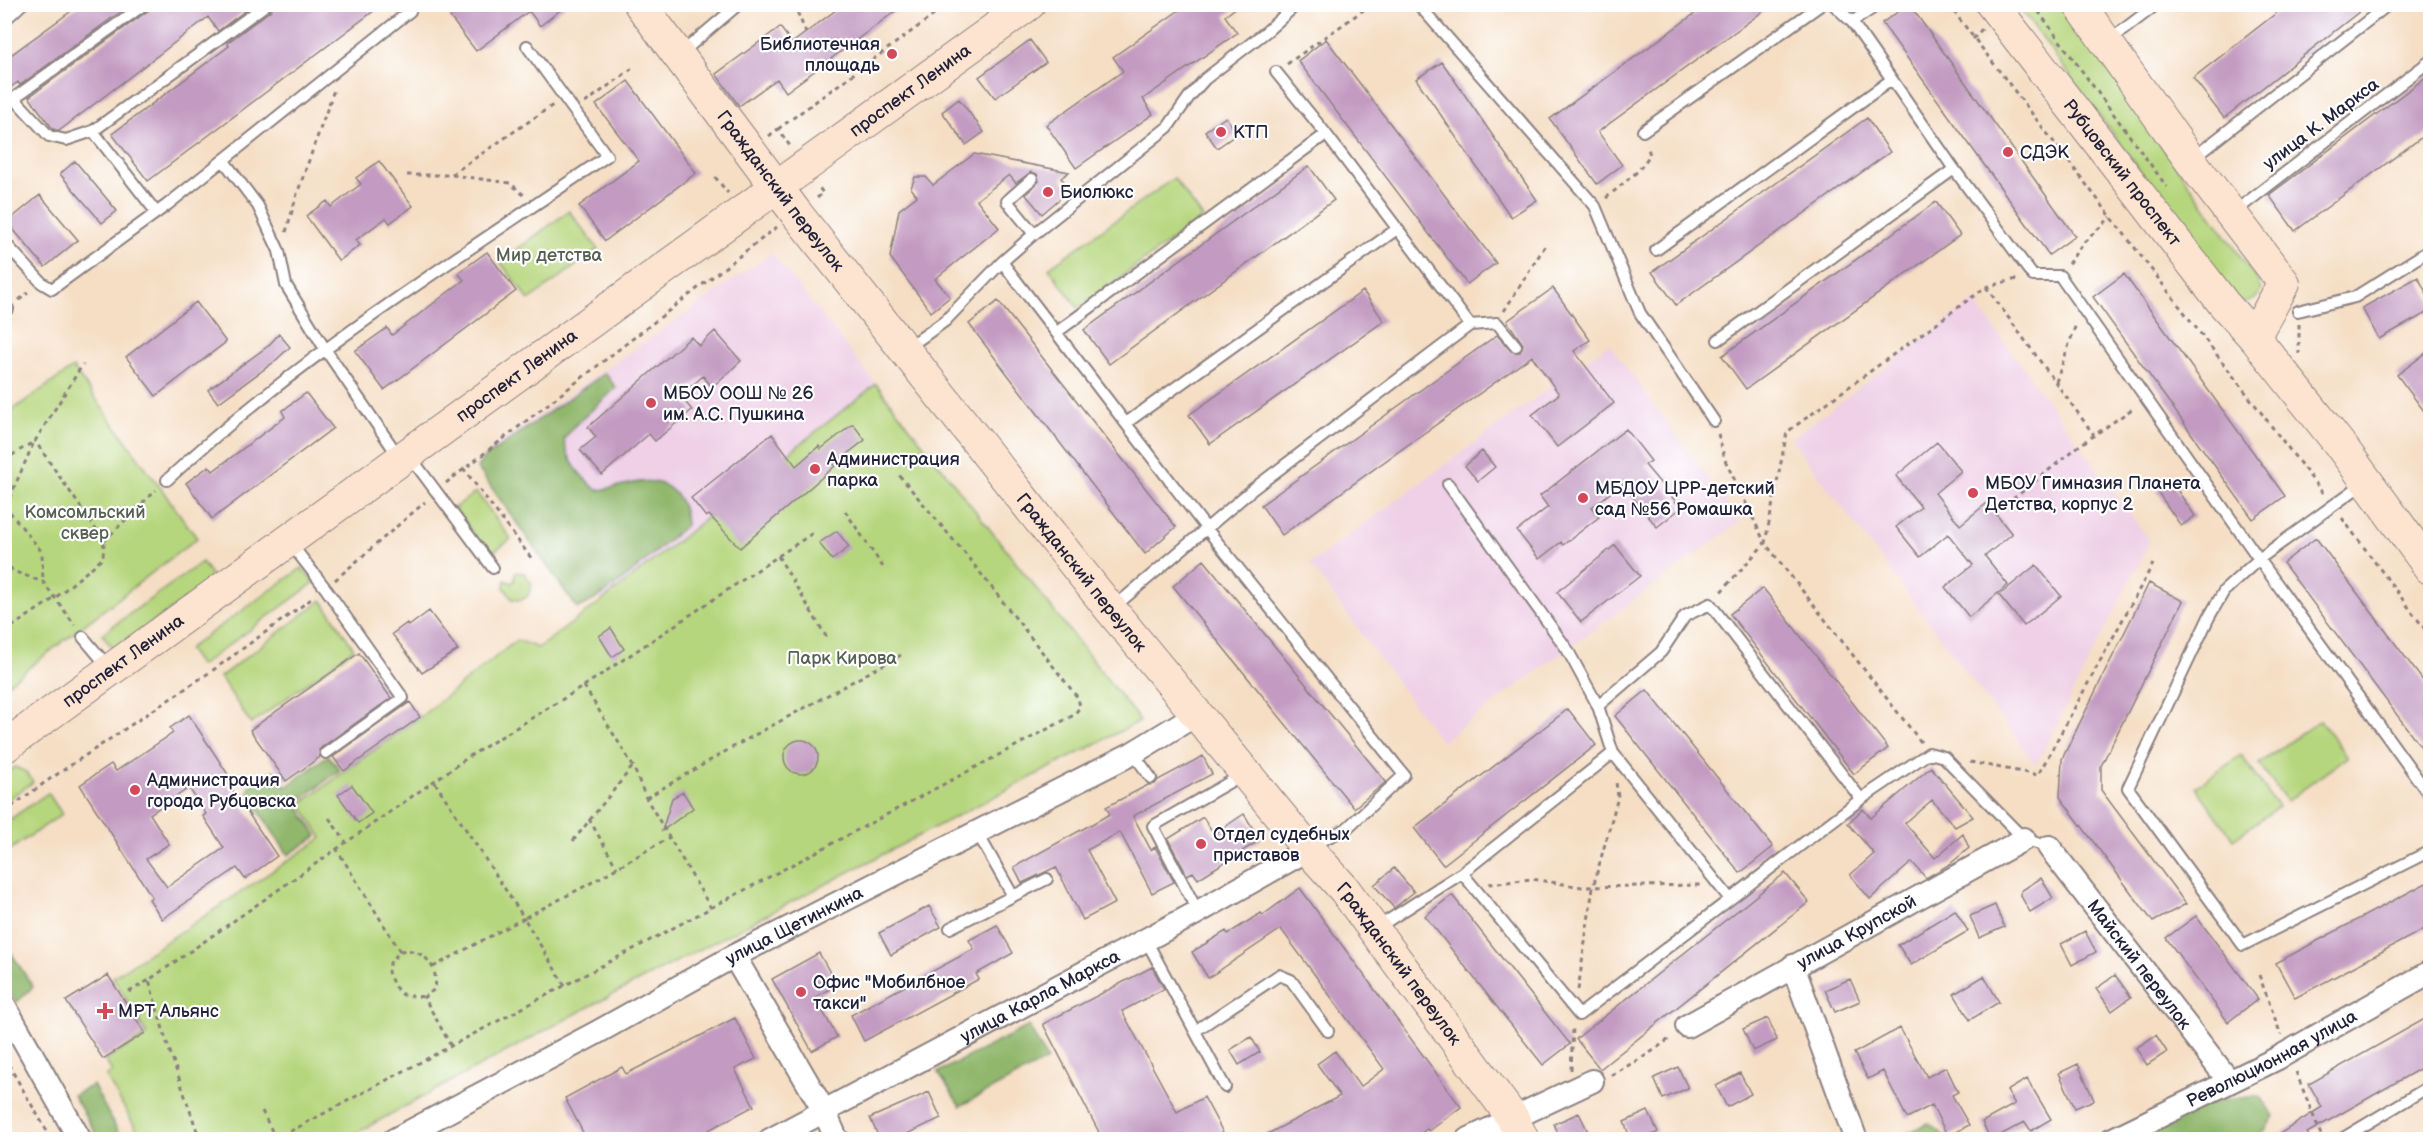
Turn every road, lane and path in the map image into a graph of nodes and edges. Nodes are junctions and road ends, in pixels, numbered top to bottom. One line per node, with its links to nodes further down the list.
1 (22, 4): 24 (lane)
2 (145, 4): 36 (lane)
3 (267, 4): 41 (lane)
4 (413, 4): 32 (lane)
5 (640, 4): 30 (street, Гражданский переулок)
6 (739, 4): 30 (lane)
7 (794, 4): 26 (path)
8 (835, 4): 22 (path)
9 (949, 4): 40 (path)
10 (1029, 4): 50 (street, проспект Ленина)
11 (1297, 4): 59 (lane)
12 (1366, 4): 34 (path)
13 (1418, 4): 53 (lane)
14 (1822, 4): 42 (lane)
15 (1833, 4): 25 (lane)
16 (1879, 4): 25 (lane)
17 (1948, 4): 27 (path)
18 (2033, 4): 51 (path)
19 (2079, 4): 28 (street)
20 (2157, 4): 28 (lane)
21 (2389, 4): 45 (lane)
22 (838, 9)
23 (1989, 15): 27 (path); 74 (street, Рубцовский проспект)
24 (4, 21)
25 (1852, 22): 35 (lane)
26 (806, 33)
27 (1973, 39): 56 (path)
28 (2107, 43): 45 (street)
29 (527, 46): 37 (lane)
30 (677, 57): 50 (street, Гражданский переулок)
31 (2430, 61): 55 (lane, улица К. Маркса)
32 (343, 66): 44 (lane); 64 (path)
33 (634, 67): 39 (path)
34 (1276, 72): 43 (lane)
35 (1891, 80): 46 (lane); 62 (lane)
36 (14, 98): 38 (lane); 41 (lane)
37 (564, 98): 39 (lane); 47 (path)
38 (4, 105)
39 (574, 111): 52 (lane)
40 (778, 129)
41 (93, 131): 54 (lane)
42 (1643, 131): 53 (path)
43 (1326, 134): 58 (lane); 73 (lane)
44 (224, 160): 54 (lane); 64 (lane)
45 (2190, 160): 55 (street)
46 (1954, 170): 66 (lane); 75 (lane)
47 (452, 174): 48 (path); 52 (path)
48 (407, 175)
49 (1032, 179): 59 (lane)
50 (776, 188): 78 (street, Гражданский переулок); 86 (street, проспект Ленина)
51 (2173, 195)
52 (535, 205): 77 (lane)
53 (1595, 206): 82 (lane)
54 (156, 212): 60 (lane)
55 (2232, 214): 74 (street)
56 (2111, 217): 67 (path); 96 (path)
57 (775, 228): 88 (path)
58 (1397, 230): 72 (lane); 83 (lane)
59 (1034, 234): 65 (lane)
60 (4, 242)
61 (1545, 246): 71 (path)
62 (1656, 250)
63 (2430, 250): 70 (lane)
64 (279, 251): 77 (lane)
65 (1002, 262): 73 (lane); 78 (lane)
66 (2033, 276): 67 (lane); 68 (path)
67 (2060, 276): 69 (lane)
68 (1986, 286): 80 (path); 102 (path)
69 (2082, 308): 80 (path); 81 (lane)
70 (2298, 311)
71 (1497, 323): 72 (lane); 76 (lane)
72 (1470, 325): 98 (lane)
73 (1057, 332): 83 (lane)
74 (2254, 337): 91 (street, Рубцовский проспект)
75 (1718, 340)
76 (1516, 346)
77 (325, 349): 86 (lane); 90 (lane)
78 (905, 349): 115 (street, Гражданский переулок)
79 (83, 364): 85 (path)
80 (2055, 383): 84 (path)
81 (2146, 399): 84 (path); 105 (lane)
82 (1714, 421): 102 (path)
83 (1126, 423): 98 (lane)
84 (2094, 435): 94 (path)
85 (35, 441): 87 (path); 95 (path); 100 (path)
86 (405, 458): 93 (lane); 101 (street, проспект Ленина)
87 (4, 460)
88 (463, 468): 93 (path); 104 (path)
89 (899, 475): 158 (path)
90 (167, 480): 100 (path)
91 (2367, 481): 96 (lane); 109 (street, Рубцовский проспект)
92 (1448, 484): 123 (lane)
93 (437, 491): 108 (lane); 112 (path)
94 (2013, 499)
95 (5, 506): 111 (path)
96 (2334, 507): 105 (lane); 118 (path)
97 (845, 511): 110 (path)
98 (1206, 528): 115 (lane); 148 (lane)
99 (813, 532): 103 (path)
100 (104, 541): 113 (path)
101 (289, 541): 112 (lane); 121 (street, проспект Ленина)
102 (1765, 543): 114 (path); 129 (path)
103 (778, 556): 119 (path); 122 (path)
104 (532, 559)
105 (2259, 559): 135 (lane); 149 (lane)
106 (4, 560): 111 (path)
107 (2153, 564): 130 (path)
108 (494, 568)
109 (2430, 568)
110 (885, 570)
111 (43, 582): 113 (path)
112 (326, 589): 126 (lane); 138 (path)
113 (55, 597): 116 (path); 117 (path)
114 (1710, 604): 123 (lane); 137 (lane)
115 (1111, 610): 124 (street, Гражданский переулок)
116 (4, 632)
117 (83, 636): 121 (lane)
118 (2430, 636)
119 (827, 638)
120 (901, 655): 136 (path)
121 (111, 671): 125 (street, проспект Ленина)
122 (584, 686): 131 (path); 134 (path)
123 (1598, 706): 128 (lane)
124 (1197, 714): 127 (street, улица Щетинкина); 132 (street, Гражданский переулок)
125 (4, 747)
126 (326, 753)
127 (1133, 753): 133 (lane); 141 (street, улица Щетинкина)
128 (1613, 753): 151 (lane); 153 (lane); 155 (path)
129 (1929, 753): 130 (lane); 137 (lane)
130 (1944, 757): 143 (lane)
131 (633, 766): 136 (path); 140 (path)
132 (1244, 773): 148 (street, Гражданский переулок); 159 (lane)
133 (1151, 778)
134 (434, 781): 145 (path); 160 (path)
135 (2430, 796)
136 (646, 798): 142 (path)
137 (1861, 799): 157 (lane)
138 (4, 812)
139 (329, 818): 145 (path)
140 (589, 819): 144 (path); 150 (path)
141 (978, 834): 156 (lane); 165 (street, улица Щетинкина)
142 (670, 837): 150 (path); 158 (path)
143 (2024, 838): 146 (lane); 166 (street, улица Крупской)
144 (573, 841)
145 (345, 842): 147 (path)
146 (2049, 847): 181 (street, Майский переулок)
147 (336, 848): 164 (path); 169 (path)
148 (1307, 848): 159 (street, улица Карла Маркса); 162 (street, Гражданский переулок)
149 (2430, 851)
150 (616, 868): 160 (path)
151 (1462, 873): 154 (lane); 162 (lane)
152 (1047, 879): 156 (lane)
153 (1718, 885): 155 (path); 157 (lane)
154 (1472, 886): 155 (path); 174 (lane)
155 (1593, 887): 174 (path)
156 (1013, 896): 161 (lane)
157 (1730, 899): 174 (lane)
158 (711, 908): 170 (path)
159 (1198, 912): 163 (street, улица Карла Маркса)
160 (524, 918): 167 (path); 170 (path)
161 (950, 928)
162 (1376, 929): 187 (street, Гражданский переулок)
163 (1146, 940): 176 (lane); 185 (street, улица Карла Маркса)
164 (400, 951): 167 (path); 172 (path)
165 (734, 956): 185 (street); 189 (street, улица Щетинкина)
166 (1793, 966): 175 (street, улица Крупской); 196 (street)
167 (433, 967): 172 (path)
168 (2430, 972): 181 (street, Революционная улица)
169 (149, 980): 171 (path); 192 (path)
170 (565, 986): 178 (path)
171 (129, 992)
172 (424, 997): 178 (path)
173 (5, 1007): 191 (street)
174 (1576, 1012): 184 (path)
175 (1688, 1026): 180 (path)
176 (1195, 1031): 177 (lane); 183 (lane)
177 (1328, 1031)
178 (451, 1046): 188 (path)
179 (4, 1057): 190 (path)
180 (1592, 1081): 184 (street)
181 (2229, 1081): 197 (street, Революционная улица)
182 (2430, 1086): 198 (lane)
183 (1225, 1087)
184 (1571, 1090): 187 (street)
185 (824, 1111): 193 (street, улица Карла Маркса); 194 (street)
186 (262, 1112): 188 (path)
187 (1518, 1129): 195 (street)
188 (275, 1139)
189 (397, 1139)
190 (52, 1140)
191 (80, 1140)
192 (200, 1140)
193 (770, 1140)
194 (837, 1140)
195 (1467, 1140)
196 (1856, 1140)
197 (2111, 1140)
198 (2340, 1140)

